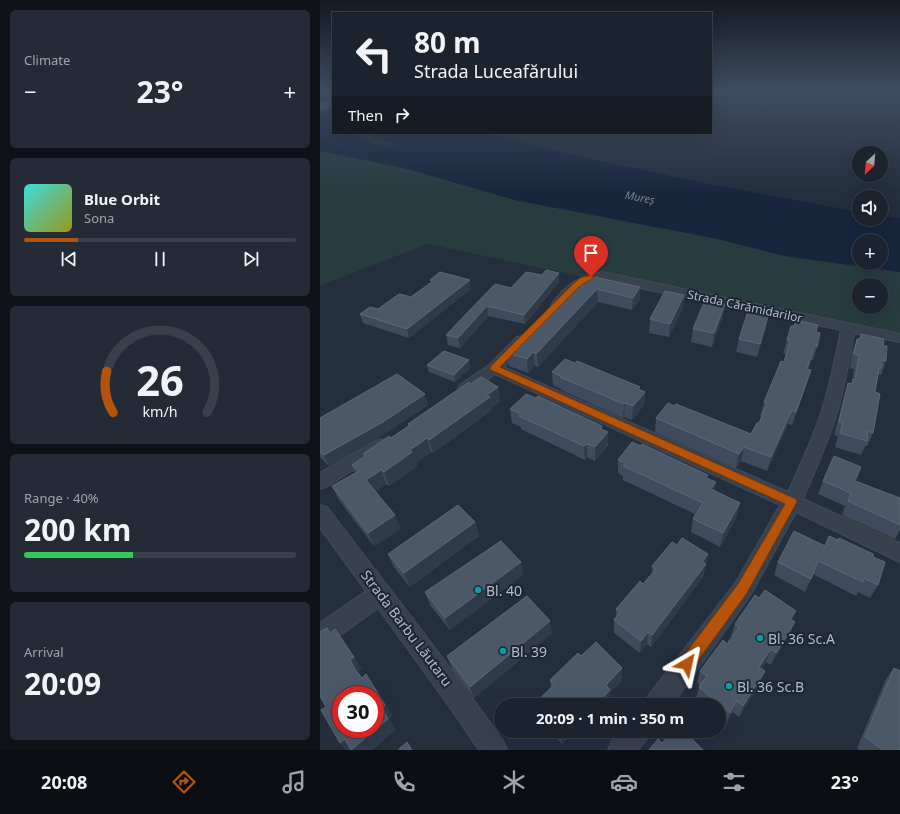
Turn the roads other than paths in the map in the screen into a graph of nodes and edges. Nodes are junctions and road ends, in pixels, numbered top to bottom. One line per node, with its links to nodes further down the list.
1 (549, 313): 2 (street, Strada Cărămidarilor)
2 (848, 328): 4 (street, Strada Cărămidarilor); 9 (street)
3 (532, 330): 5 (street)
4 (900, 338)
5 (494, 368): 6 (street); 9 (street)
6 (456, 395)
7 (392, 439): 8 (street)
8 (320, 482)
9 (792, 502): 11 (street); 14 (street)
10 (320, 513): 12 (street, Strada Barbu Lăutaru)
11 (900, 553)
12 (381, 592): 13 (street); 15 (street, Strada Barbu Lăutaru)
13 (320, 636)
14 (662, 698)
15 (494, 748)

